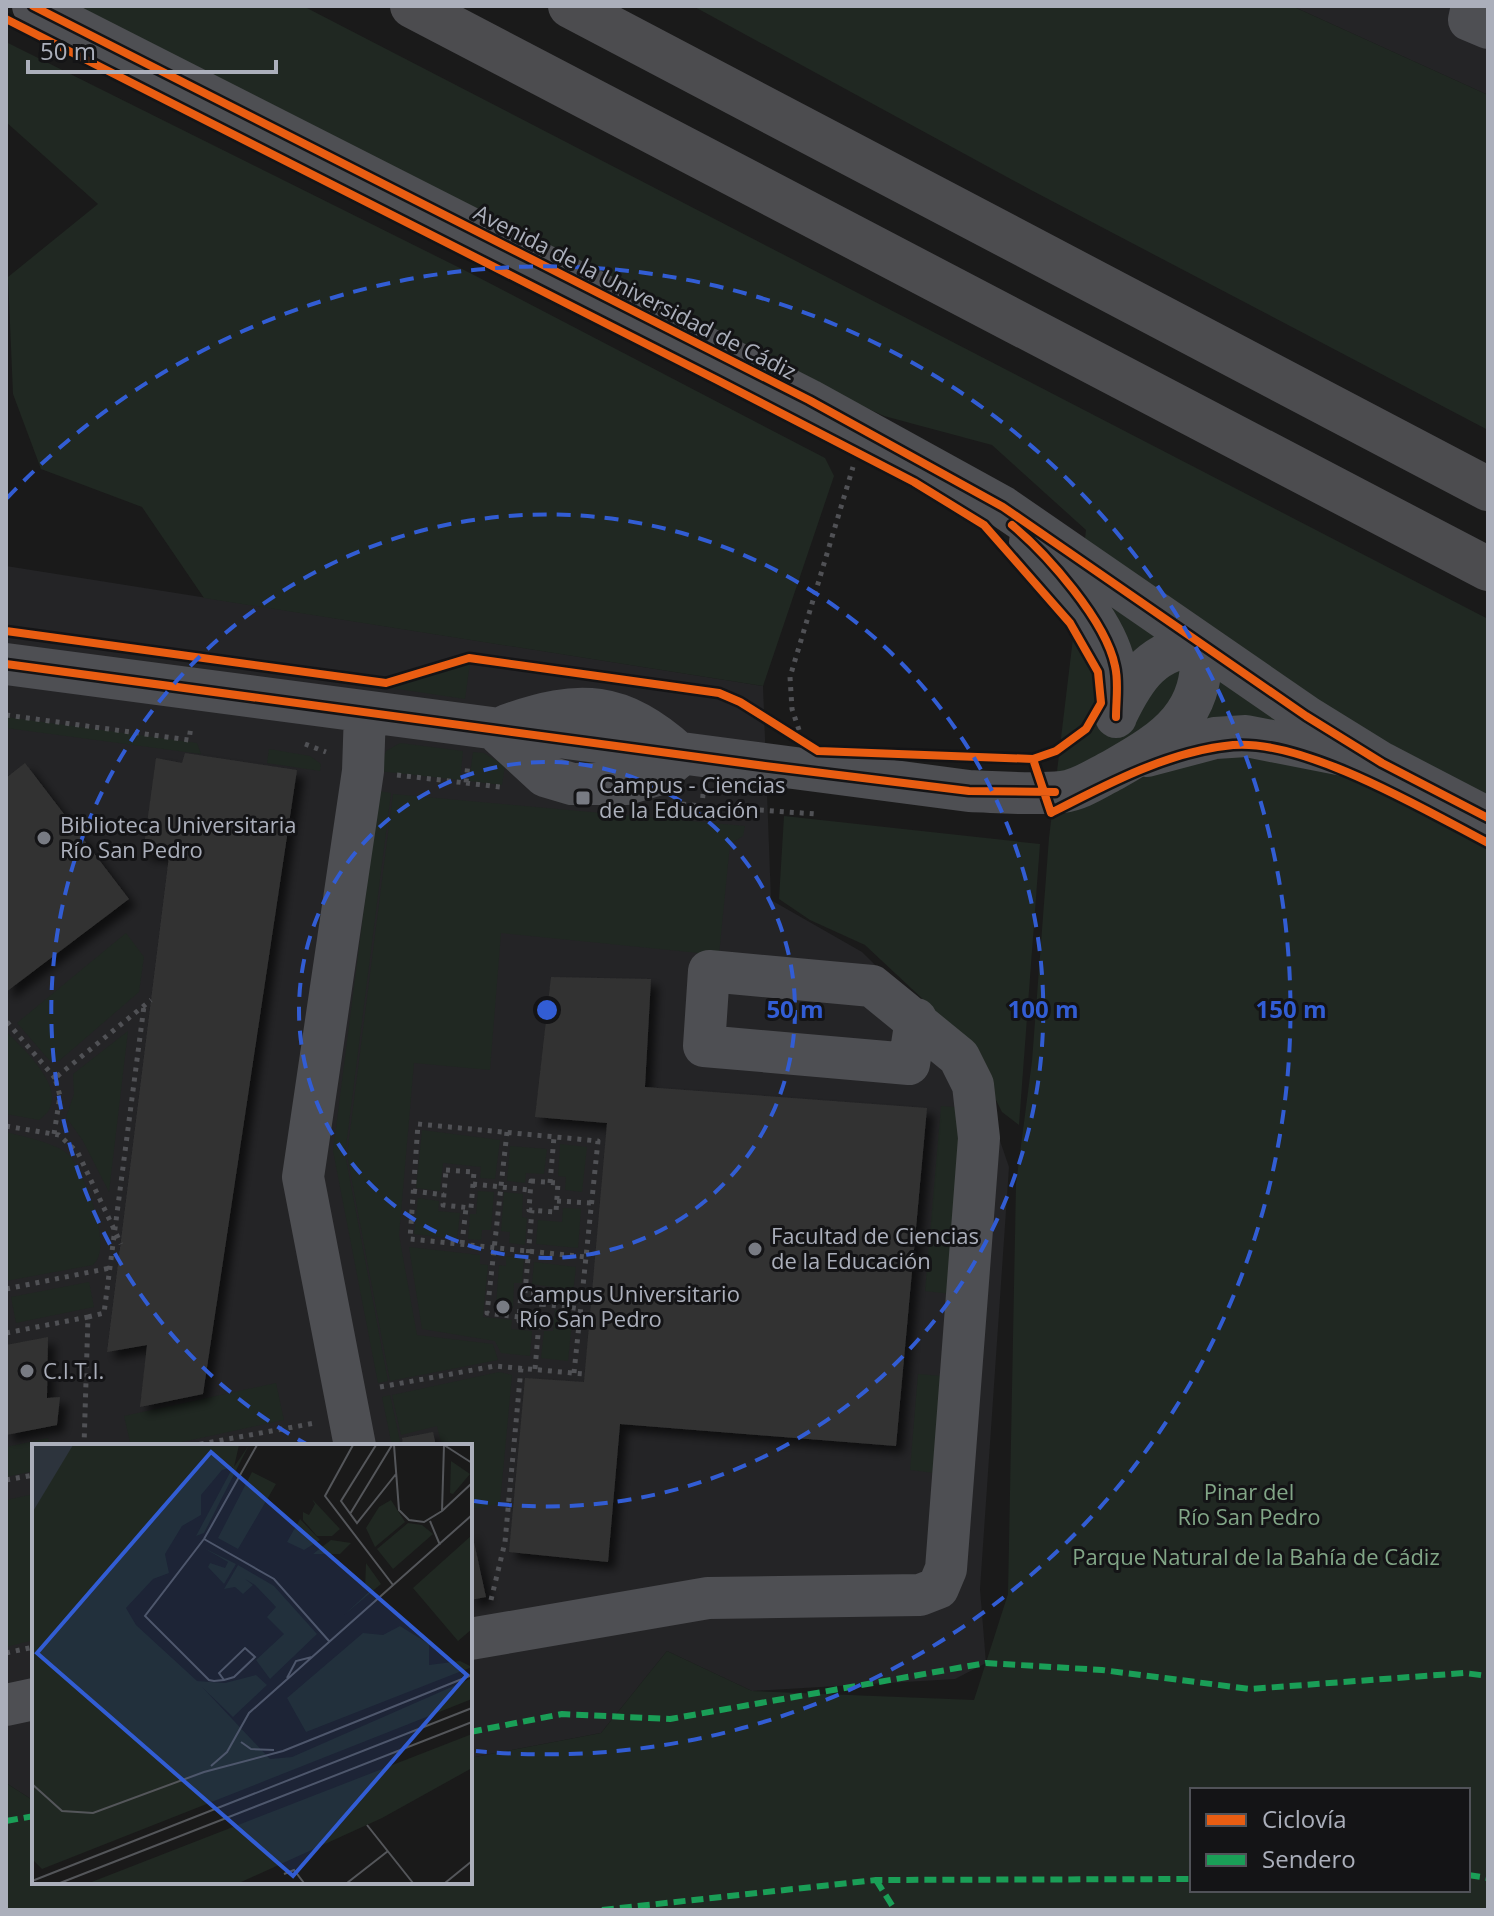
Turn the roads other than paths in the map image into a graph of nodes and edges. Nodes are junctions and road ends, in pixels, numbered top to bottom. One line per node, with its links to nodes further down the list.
1 (33, 6): 6 (street, Avenida de la Universidad de Cádiz)
2 (412, 6): 8 (highway)
3 (570, 6): 7 (highway)
4 (1472, 6): 5 (street)
5 (1488, 28)
6 (934, 470): 9 (street, Avenida de la Universidad de Cádiz); 12 (street)
7 (1488, 489)
8 (1488, 569)
9 (1201, 644): 12 (street); 13 (street); 14 (street, Avenida de la Universidad de Cádiz)
10 (6, 664): 11 (street)
11 (365, 712): 15 (street); 18 (street)
12 (1116, 717): 15 (street)
13 (1127, 762): 14 (street); 15 (street)
14 (1382, 763): 16 (street)
15 (1045, 791)
16 (1488, 818)
17 (916, 1019): 17 (street); 19 (street)
18 (355, 1444)
19 (478, 1623)
20 (32, 1699): 21 (street)
21 (6, 1705)

